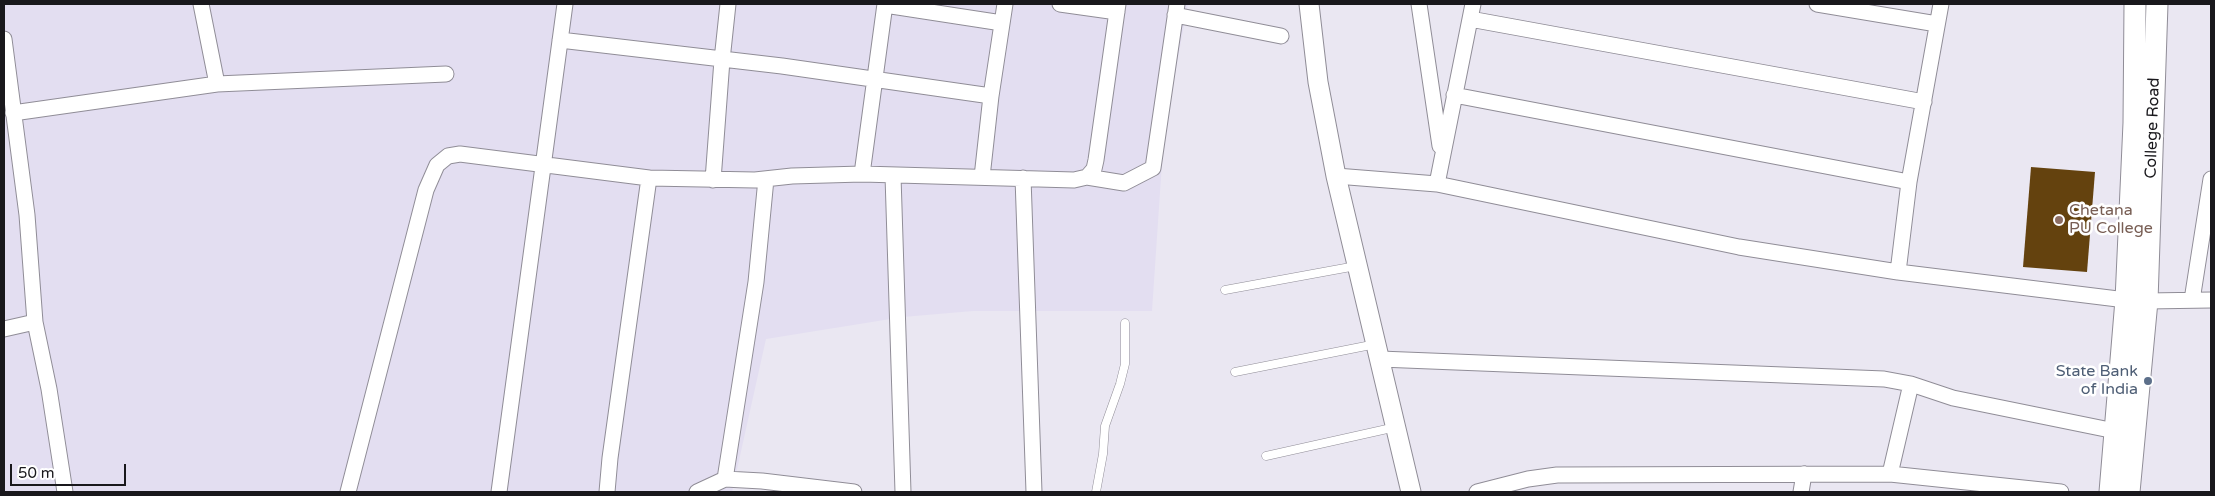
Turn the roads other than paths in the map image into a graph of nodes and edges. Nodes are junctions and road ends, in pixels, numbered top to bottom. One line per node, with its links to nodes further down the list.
1 (201, 4): 24 (street)
2 (564, 4): 20 (street)
3 (728, 4): 21 (street)
4 (885, 4): 16 (street); 23 (street)
5 (1004, 4): 16 (street)
6 (1060, 4): 13 (street)
7 (1309, 4): 33 (street)
8 (1419, 4): 29 (street)
9 (1817, 4): 17 (street)
10 (1941, 4): 17 (street)
11 (2135, 4): 47 (main road, College Road)
12 (2157, 4): 50 (main road, College Road)
13 (1118, 8): 35 (street)
14 (1176, 10): 18 (street); 35 (street)
15 (1472, 11): 25 (street); 27 (street)
16 (1002, 22): 26 (street)
17 (1937, 24): 27 (street)
18 (1282, 36)
19 (4, 40): 28 (street)
20 (560, 40): 21 (street); 30 (street)
21 (722, 60): 23 (street); 40 (street)
22 (446, 74): 24 (street)
23 (874, 79): 26 (street); 31 (street)
24 (217, 84): 28 (street)
25 (1454, 95): 29 (street); 41 (street)
26 (991, 96): 34 (street)
27 (1924, 102): 41 (street)
28 (14, 114): 51 (street)
29 (1441, 157): 42 (street)
30 (544, 165): 36 (street); 66 (street); 67 (street)
31 (862, 174): 32 (street); 38 (street)
32 (893, 176): 34 (street); 71 (street)
33 (1336, 176): 42 (street); 44 (street)
34 (982, 177): 37 (street)
35 (1087, 177): 37 (street)
36 (649, 178): 40 (street); 68 (street)
37 (1023, 178): 72 (street)
38 (766, 179): 40 (street); 62 (street)
39 (2211, 179): 43 (street)
40 (713, 180)
41 (1909, 182): 45 (street)
42 (1437, 184): 45 (street)
43 (2210, 197): 48 (street)
44 (1358, 266): 46 (lane); 54 (street)
45 (1898, 272): 47 (street)
46 (1225, 290)
47 (2126, 300): 58 (main road, College Road)
48 (2192, 300): 49 (street); 50 (street)
49 (2211, 300)
50 (2147, 301): 79 (main road, College Road)
51 (35, 322): 53 (street); 65 (street)
52 (1125, 323): 73 (lane)
53 (4, 329)
54 (1378, 351): 55 (lane); 56 (street); 57 (street)
55 (1236, 372)
56 (1911, 384): 58 (street); 61 (street)
57 (1396, 427): 59 (lane); 74 (street)
58 (2115, 431): 78 (main road, College Road)
59 (1266, 456)
60 (1804, 474): 61 (street); 75 (street); 76 (street)
61 (1890, 474): 77 (street)
62 (726, 479): 63 (street); 69 (street)
63 (763, 487): 64 (street)
64 (838, 491): 70 (street)
65 (65, 492)
66 (348, 492)
67 (499, 492)
68 (607, 492)
69 (697, 492)
70 (854, 492)
71 (903, 492)
72 (1034, 492)
73 (1096, 492)
74 (1411, 492)
75 (1478, 492)
76 (1801, 492)
77 (2061, 492)
78 (2110, 492)
79 (2129, 492)

